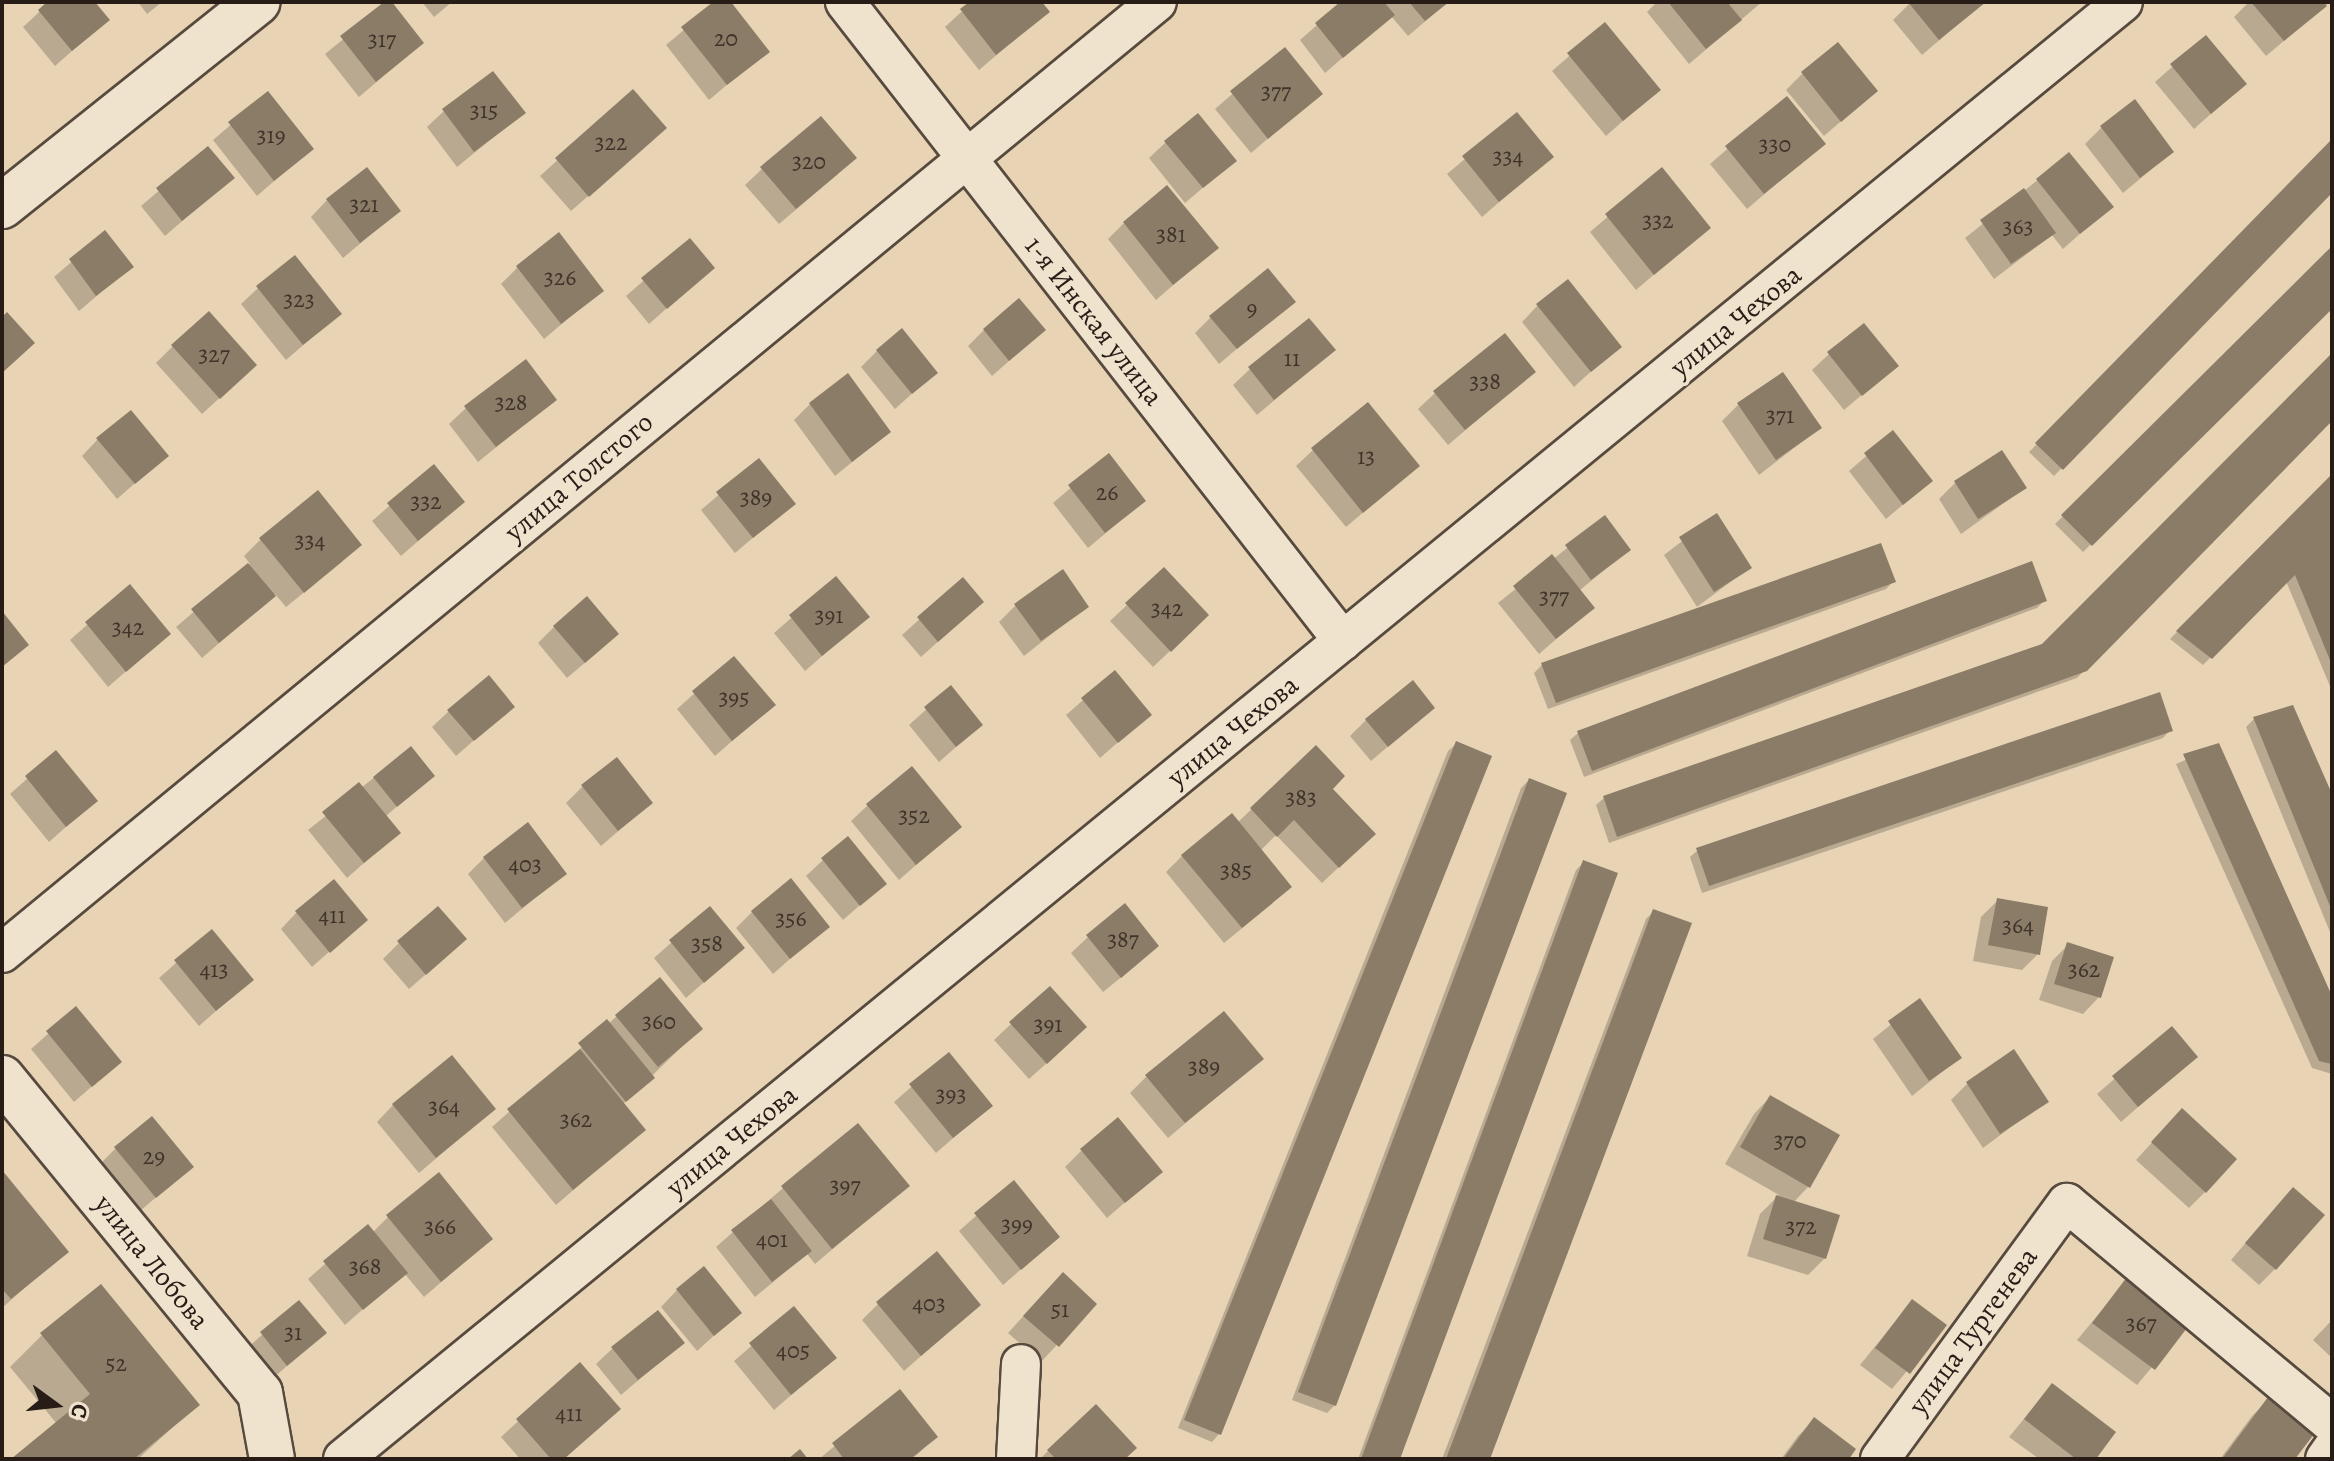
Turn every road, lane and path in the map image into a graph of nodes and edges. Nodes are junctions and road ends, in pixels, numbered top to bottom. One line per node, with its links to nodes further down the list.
1 (258, 2): 6 (street)
2 (845, 2): 5 (street, 1-я Инская улица)
3 (1157, 2): 5 (street, улица Толстого)
4 (2123, 2): 7 (street, улица Чехова)
5 (966, 157): 7 (street, 1-я Инская улица); 8 (street, улица Толстого)
6 (2, 206)
7 (1343, 641): 14 (street, улица Чехова)
8 (2, 953)
9 (2, 1078): 13 (street, улица Лобова)
10 (1021, 1364): 15 (street)
11 (2332, 1424): 16 (street, улица Тургенева)
12 (2332, 1449): 17 (street)
13 (272, 1459)
14 (343, 1459)
15 (1016, 1459)
16 (1880, 1459)
17 (2325, 1459)

